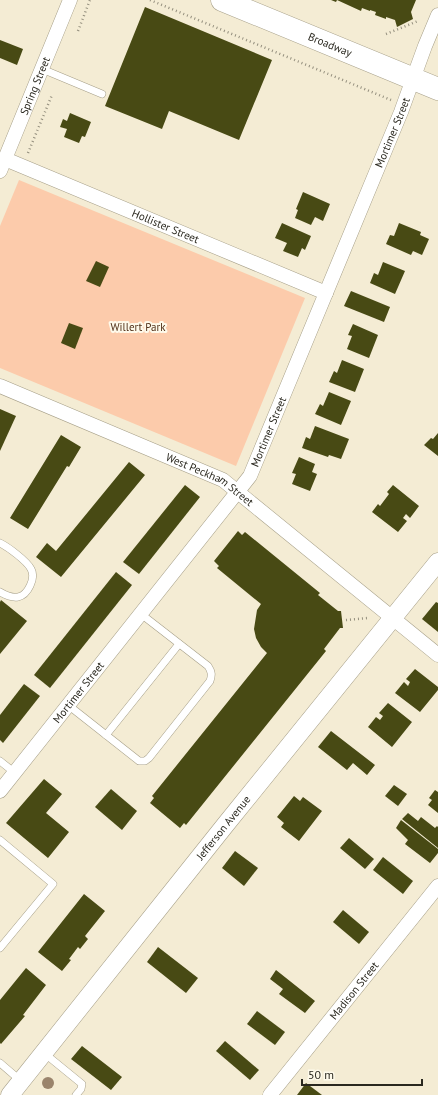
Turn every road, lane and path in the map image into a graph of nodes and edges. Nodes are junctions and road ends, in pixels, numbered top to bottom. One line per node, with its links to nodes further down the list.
1 (70, 0): 9 (street, Spring Street)
2 (90, 0): 7 (path)
3 (150, 0): 14 (path)
4 (222, 0): 10 (main road, Broadway)
5 (438, 14): 10 (street, Mortimer Street)
6 (418, 21): 8 (path)
7 (78, 31)
8 (386, 34)
9 (42, 69): 12 (lane); 16 (street, Spring Street)
10 (413, 79): 11 (main road, Broadway); 17 (street, Mortimer Street)
11 (438, 89)
12 (102, 94)
13 (52, 95): 15 (path, Spring Street)
14 (389, 100)
15 (28, 154)
16 (3, 165): 17 (street, Hollister Street)
17 (326, 293): 19 (street, Mortimer Street)
18 (0, 386): 19 (street, West Peckham Street)
19 (238, 492): 23 (street, Mortimer Street); 25 (street, West Peckham Street)
20 (0, 543): 22 (lane)
21 (438, 562): 25 (street, Jefferson Avenue)
22 (0, 592)
23 (141, 614): 27 (lane); 29 (street, Mortimer Street)
24 (369, 618): 26 (path)
25 (392, 619): 28 (street, West Peckham Street); 37 (street, Jefferson Avenue)
26 (346, 620)
27 (179, 644): 30 (lane); 30 (lane)
28 (438, 655)
29 (68, 705): 30 (lane); 32 (street, Mortimer Street)
30 (106, 735)
31 (0, 761): 32 (lane)
32 (15, 773): 33 (street, Mortimer Street)
33 (0, 791)
34 (0, 840): 36 (lane)
35 (438, 886): 42 (street, Madison Street)
36 (0, 948)
37 (44, 1053): 39 (street, Jefferson Avenue); 41 (lane)
38 (0, 1063): 39 (lane)
39 (21, 1081): 40 (street, Jefferson Avenue)
40 (10, 1095)
41 (76, 1095)
42 (270, 1095)

